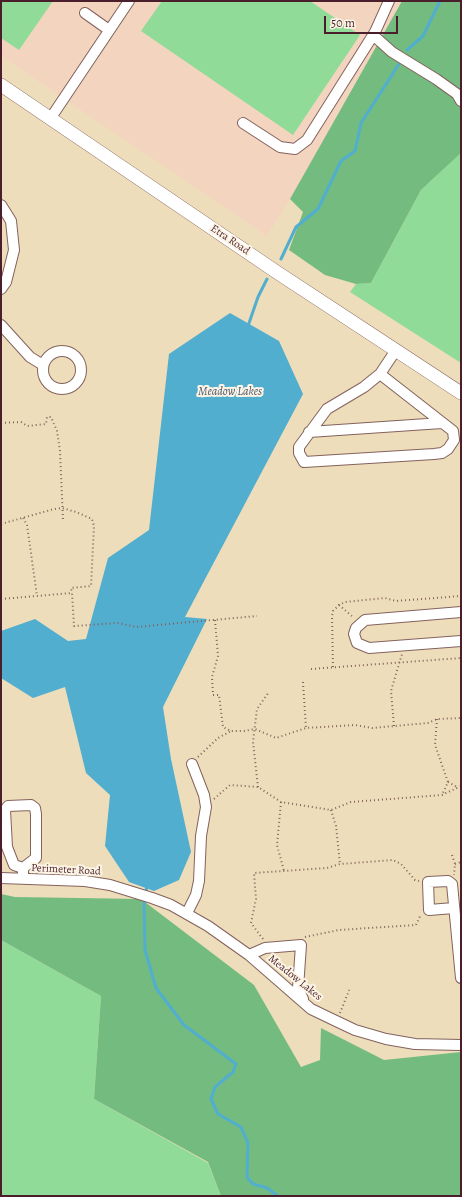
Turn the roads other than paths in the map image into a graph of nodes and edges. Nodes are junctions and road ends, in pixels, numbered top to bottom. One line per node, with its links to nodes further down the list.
1 (129, 1): 4 (street)
2 (389, 1): 5 (street)
3 (85, 13): 4 (street)
4 (109, 30): 8 (street)
5 (373, 35): 7 (street); 9 (street)
6 (1, 85): 8 (main road, Etra Road)
7 (461, 101)
8 (50, 118): 13 (main road, Etra Road)
9 (243, 122)
10 (1, 205): 11 (street)
11 (1, 289)
12 (1, 325): 14 (street)
13 (396, 350): 15 (street); 16 (main road, Etra Road)
14 (43, 365)
15 (380, 374): 17 (street); 18 (street)
16 (461, 393)
17 (442, 423): 18 (street); 18 (street)
18 (309, 432)
19 (461, 612): 20 (street)
20 (461, 641)
21 (192, 764): 27 (street)
22 (23, 868): 22 (street); 24 (street)
23 (1, 878): 24 (street, Perimeter Road)
24 (23, 879): 25 (street, Perimeter Road)
25 (128, 889): 27 (street, Meadow Lakes)
26 (454, 908): 26 (street); 29 (street)
27 (187, 913): 28 (street, Meadow Lakes)
28 (249, 955): 30 (street, Meadow Lakes); 30 (street)
29 (461, 978)
30 (303, 1001): 31 (street, Meadow Lakes)
31 (461, 1045)

